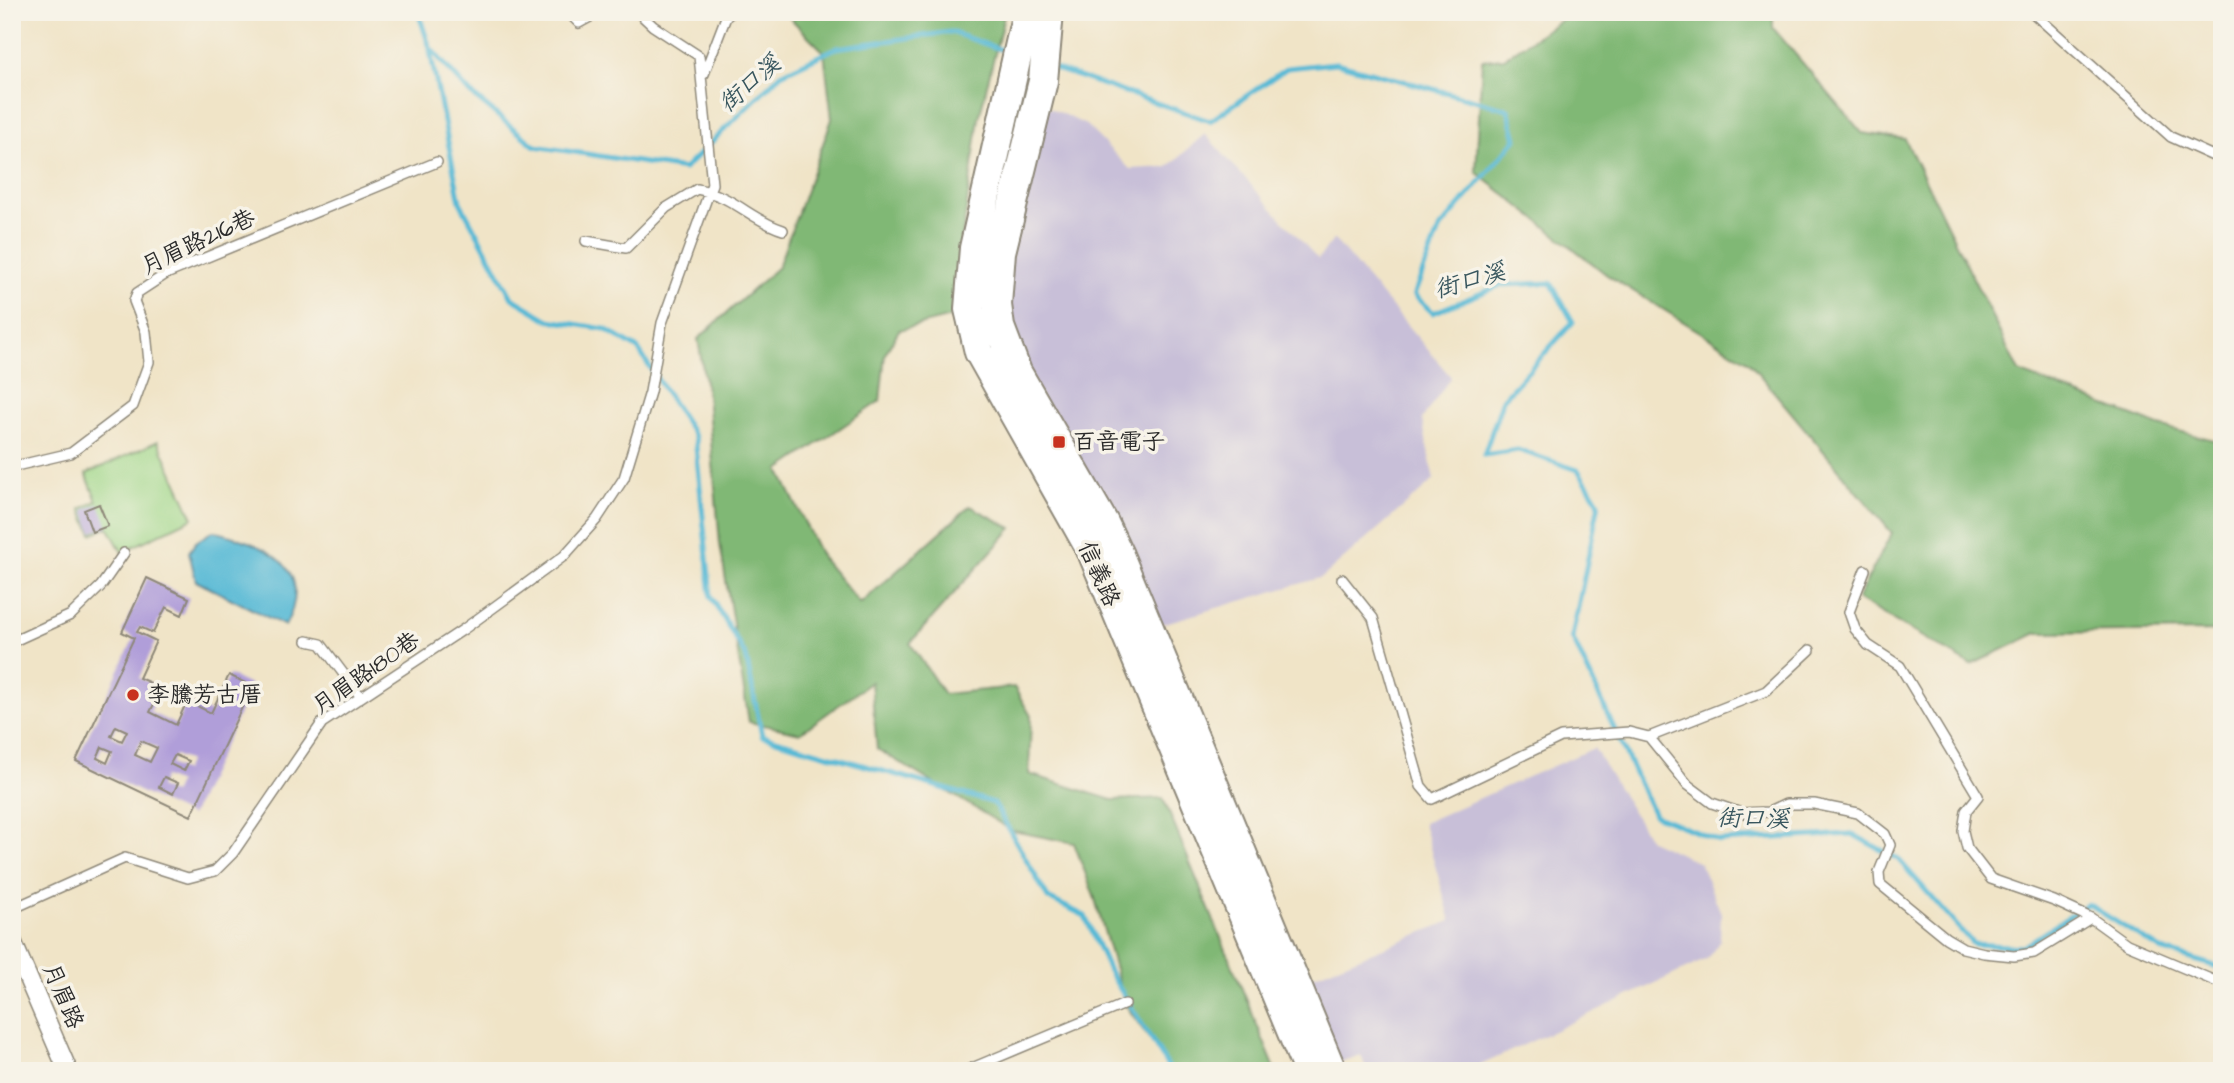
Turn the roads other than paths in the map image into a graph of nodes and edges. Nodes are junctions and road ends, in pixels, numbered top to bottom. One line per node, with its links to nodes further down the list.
1 (568, 12): 2 (lane)
2 (599, 12)
3 (638, 12): 8 (lane)
4 (732, 12): 8 (lane)
5 (1027, 12): 15 (main road, 信義路)
6 (1049, 12): 15 (main road, 信義路)
7 (2032, 12): 9 (lane)
8 (704, 76): 11 (lane, 月眉路180巷)
9 (2222, 160)
10 (437, 162): 14 (lane, 月眉路216巷)
11 (710, 191): 12 (lane); 13 (lane); 22 (lane, 月眉路180巷)
12 (783, 230)
13 (586, 241)
14 (12, 462)
15 (1091, 524): 31 (main road, 信義路); 32 (main road, 信義路)
16 (124, 552): 20 (lane)
17 (1865, 570): 25 (lane)
18 (1342, 579): 23 (lane)
19 (307, 641): 22 (lane)
20 (12, 642)
21 (1810, 650): 23 (lane)
22 (361, 697): 24 (lane, 月眉路180巷)
23 (1649, 737): 25 (lane)
24 (12, 909)
25 (2091, 918): 27 (lane)
26 (12, 941): 29 (street, 月眉路)
27 (2222, 984)
28 (1125, 1004): 30 (lane)
29 (68, 1071)
30 (965, 1071)
31 (1308, 1071)
32 (1332, 1071)

